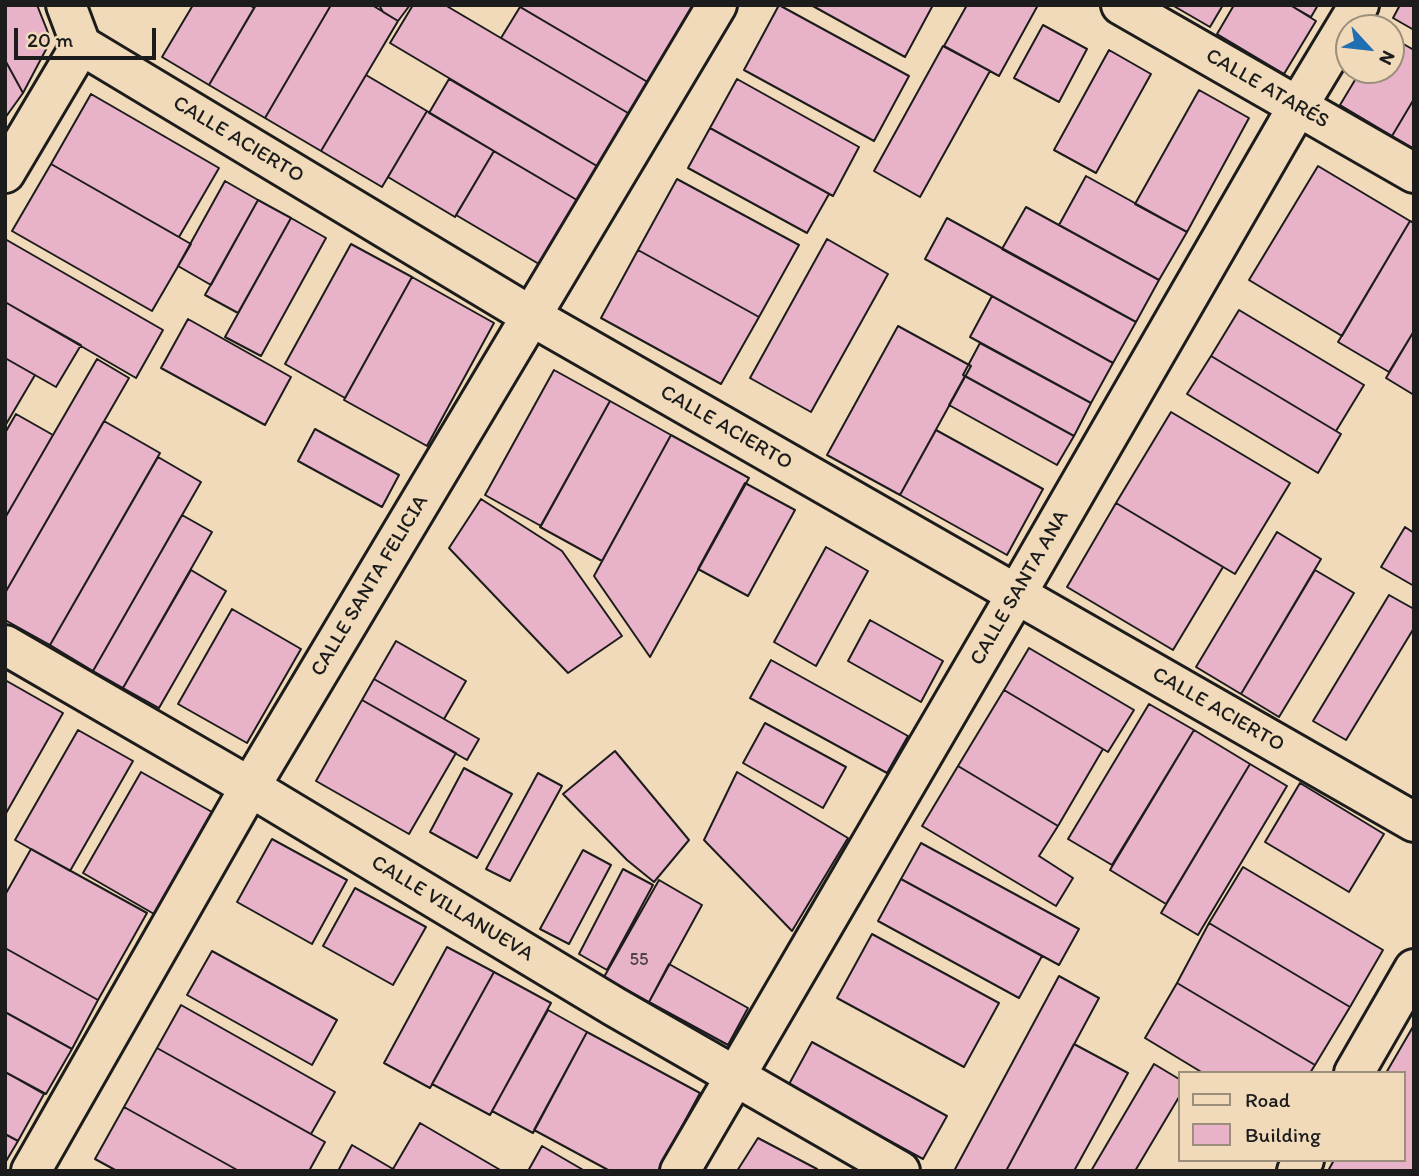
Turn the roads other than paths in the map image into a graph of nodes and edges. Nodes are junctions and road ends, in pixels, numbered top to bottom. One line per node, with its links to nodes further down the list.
1 (717, 5): 8 (street, CALLE SANTA FELICIA)
2 (1121, 5): 5 (street, CALLE ATARÉS)
3 (1359, 5): 5 (street, CALLE SANTA ANA)
4 (75, 17): 6 (street); 8 (street, CALLE ACIERTO)
5 (1298, 106): 7 (street, CALLE ATARÉS); 9 (street, CALLE SANTA ANA)
6 (5, 173)
7 (1414, 173)
8 (531, 316): 9 (street, CALLE ACIERTO); 11 (street, CALLE SANTA FELICIA)
9 (1016, 595): 12 (street, CALLE ACIERTO); 15 (street, CALLE SANTA ANA)
10 (5, 645): 11 (street, CALLE VILLANUEVA)
11 (250, 787): 15 (street, CALLE VILLANUEVA); 16 (street, CALLE SANTA FELICIA)
12 (1414, 822)
13 (1414, 969): 14 (street)
14 (1355, 1071)
15 (735, 1074): 17 (street, CALLE SANTA ANA); 18 (street, CALLE VILLANUEVA)
16 (31, 1171)
17 (680, 1171)
18 (900, 1171)

